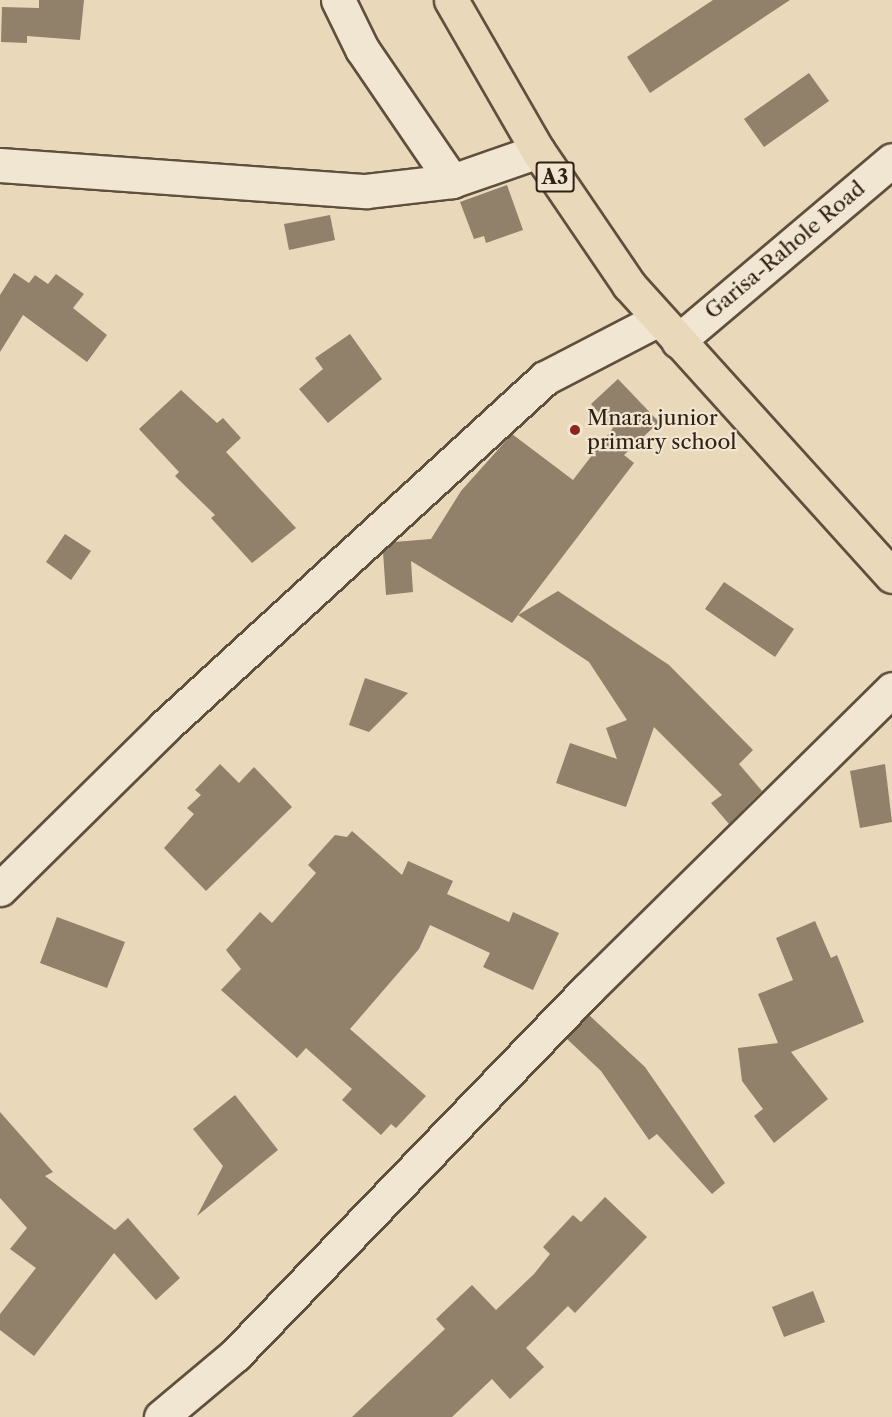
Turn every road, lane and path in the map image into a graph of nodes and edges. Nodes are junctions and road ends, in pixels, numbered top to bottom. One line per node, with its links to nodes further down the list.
1 (338, 0): 6 (street)
2 (451, 0): 3 (highway, A3)
3 (538, 151): 6 (street); 7 (highway, A3)
4 (892, 160): 7 (street, Garisa-Rahole Road)
5 (0, 165): 6 (street)
6 (453, 181)
7 (668, 331): 8 (highway, A3); 10 (street, Garisa-Rahole Road)
8 (892, 576)
9 (892, 689): 11 (street)
10 (0, 889)
11 (160, 1417)

